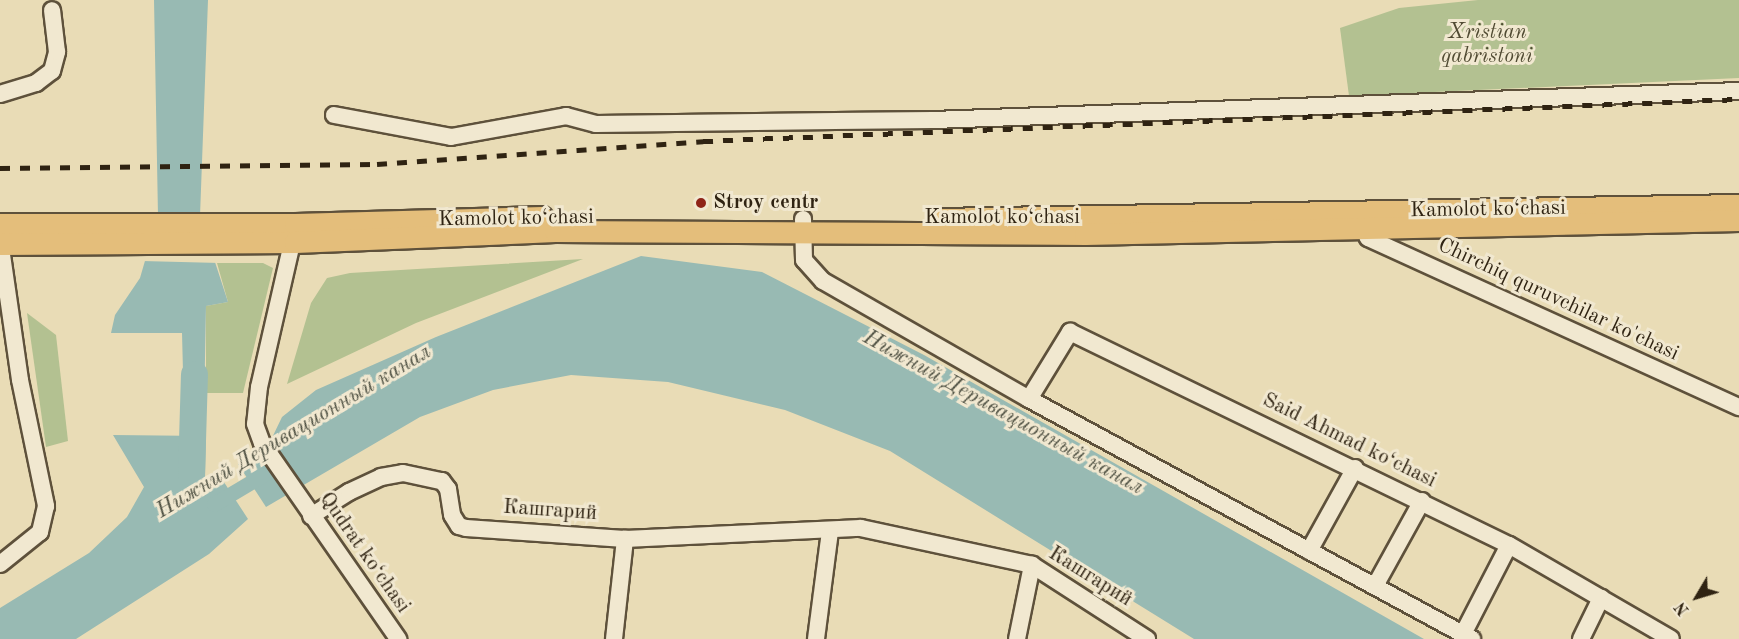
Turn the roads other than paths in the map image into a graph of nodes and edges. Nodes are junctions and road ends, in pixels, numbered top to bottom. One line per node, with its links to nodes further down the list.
1 (52, 10): 3 (street)
2 (1739, 91): 4 (street)
3 (0, 94)
4 (334, 115)
5 (1739, 205): 8 (main road, Kamolot ko‘chasi)
6 (1739, 220): 9 (main road)
7 (0, 224): 10 (main road)
8 (803, 226): 9 (main road); 11 (main road, Kamolot ko‘chasi); 13 (street)
9 (1363, 228): 14 (street, Chirchiq quruvchilar ko'chasi)
10 (73, 233): 11 (main road, Kamolot ko‘chasi); 12 (main road)
11 (295, 233): 17 (street, Qudrat ko‘chasi)
12 (0, 243): 22 (street)
13 (1029, 399): 15 (street, Said Ahmad ko‘chasi); 21 (street)
14 (1739, 407)
15 (1355, 468): 16 (street, Said Ahmad ko‘chasi); 21 (street)
16 (1422, 501): 20 (street, Said Ahmad ko‘chasi); 24 (street)
17 (310, 516): 19 (street, Кашгарий); 28 (street, Qudrat ko‘chasi)
18 (830, 531): 19 (street, Кашгарий); 23 (street, Кашгарий); 30 (street)
19 (625, 539): 29 (street)
20 (1509, 545): 25 (street, Said Ahmad ko‘chasi); 27 (street)
21 (1309, 551): 24 (street)
22 (0, 564)
23 (1032, 566): 31 (street); 32 (street, Кашгарий)
24 (1375, 586): 27 (street)
25 (1601, 598): 26 (street, Said Ahmad ko‘chasi); 33 (street)
26 (1650, 634): 34 (street, Said Ahmad ko‘chasi)
27 (1468, 636)
28 (398, 639)
29 (614, 639)
30 (816, 639)
31 (1017, 639)
32 (1147, 639)
33 (1581, 639)
34 (1671, 639)

